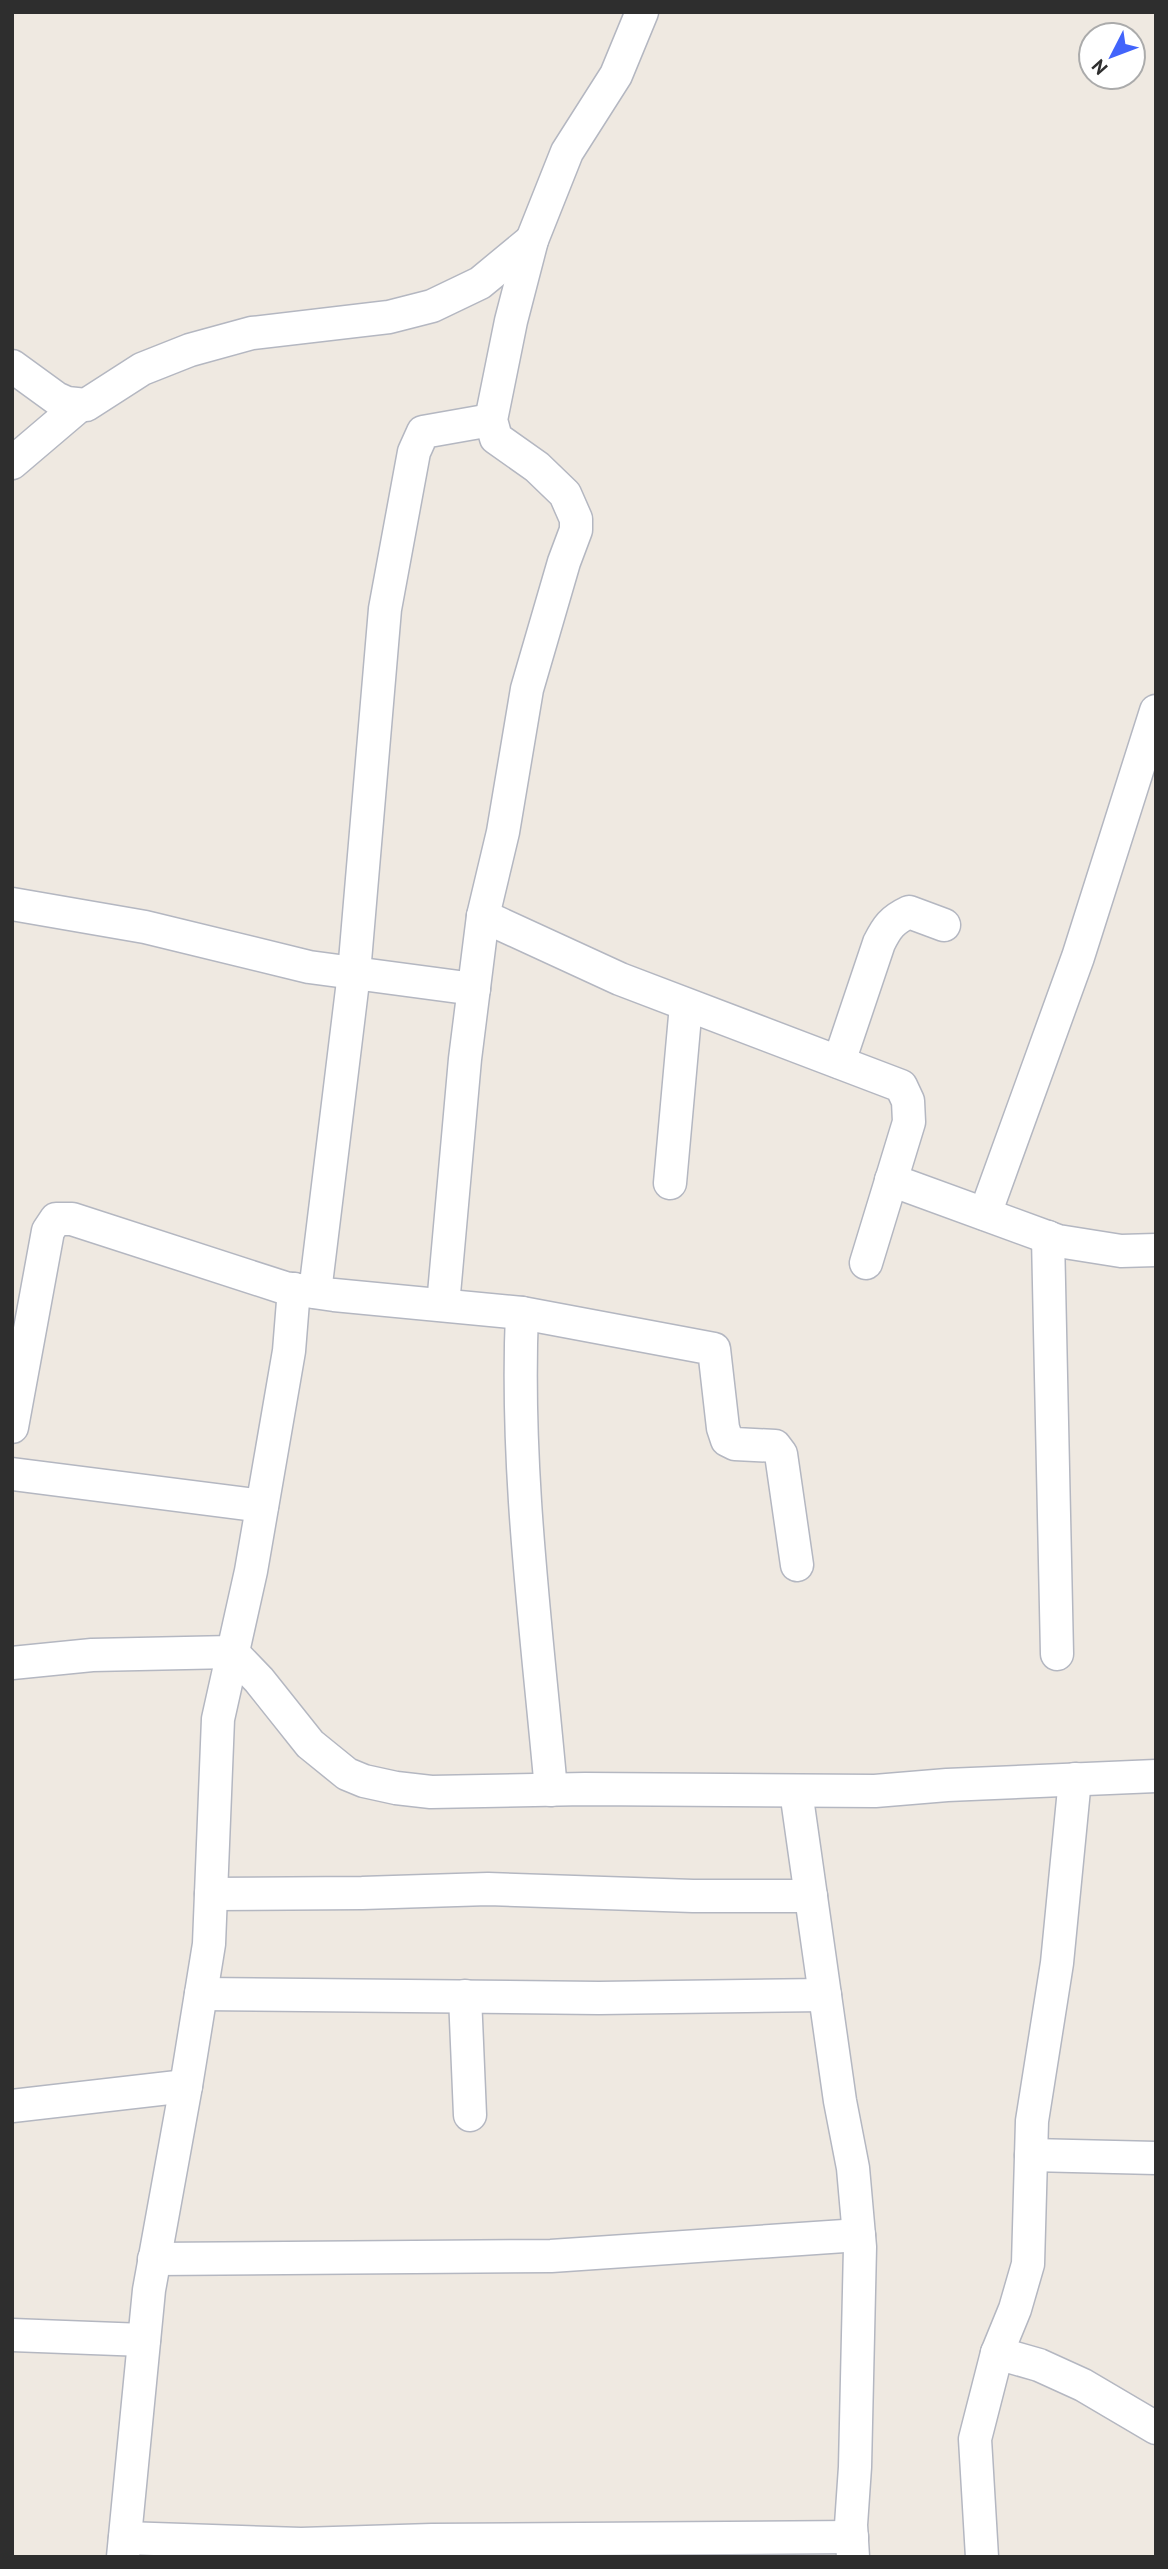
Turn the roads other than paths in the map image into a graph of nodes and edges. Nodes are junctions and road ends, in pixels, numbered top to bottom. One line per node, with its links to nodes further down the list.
1 (642, 12): 2 (street)
2 (532, 240): 4 (street); 5 (street)
3 (12, 366): 4 (street)
4 (79, 406): 6 (street)
5 (491, 420): 9 (street); 11 (street)
6 (12, 463)
7 (1156, 711): 17 (street)
8 (12, 904): 11 (street)
9 (483, 916): 12 (street); 13 (street)
10 (944, 925): 14 (street)
11 (354, 973): 12 (street); 21 (street)
12 (474, 989): 22 (street)
13 (685, 1004): 14 (street); 16 (street)
14 (839, 1062): 15 (street)
15 (891, 1180): 17 (street); 20 (street)
16 (670, 1183)
17 (985, 1214): 18 (street)
18 (1048, 1237): 19 (street); 29 (street)
19 (1156, 1250)
20 (866, 1263)
21 (304, 1291): 22 (street); 24 (street); 26 (street)
22 (443, 1305): 23 (street)
23 (522, 1313): 27 (street); 33 (street)
24 (12, 1427)
25 (12, 1474): 26 (street)
26 (262, 1506): 28 (street)
27 (797, 1565)
28 (232, 1652): 30 (street); 33 (street); 35 (street)
29 (1057, 1654)
30 (12, 1663)
31 (1156, 1776): 32 (street)
32 (1075, 1779): 34 (street); 43 (street)
33 (551, 1790): 34 (street)
34 (796, 1791): 36 (street)
35 (211, 1894): 36 (street); 37 (street)
36 (811, 1896): 38 (street)
37 (201, 1994): 39 (street); 40 (street)
38 (825, 1995): 39 (street); 45 (street)
39 (465, 1996): 42 (street)
40 (186, 2086): 41 (street); 46 (street)
41 (12, 2106)
42 (470, 2115)
43 (1031, 2155): 44 (street); 49 (street)
44 (1156, 2158)
45 (859, 2235): 46 (street); 52 (street)
46 (154, 2259): 48 (street)
47 (12, 2335): 48 (street)
48 (144, 2340): 51 (street)
49 (997, 2353): 50 (street); 53 (street)
50 (1156, 2428)
51 (124, 2547): 52 (street)
52 (852, 2547)
53 (982, 2557)

